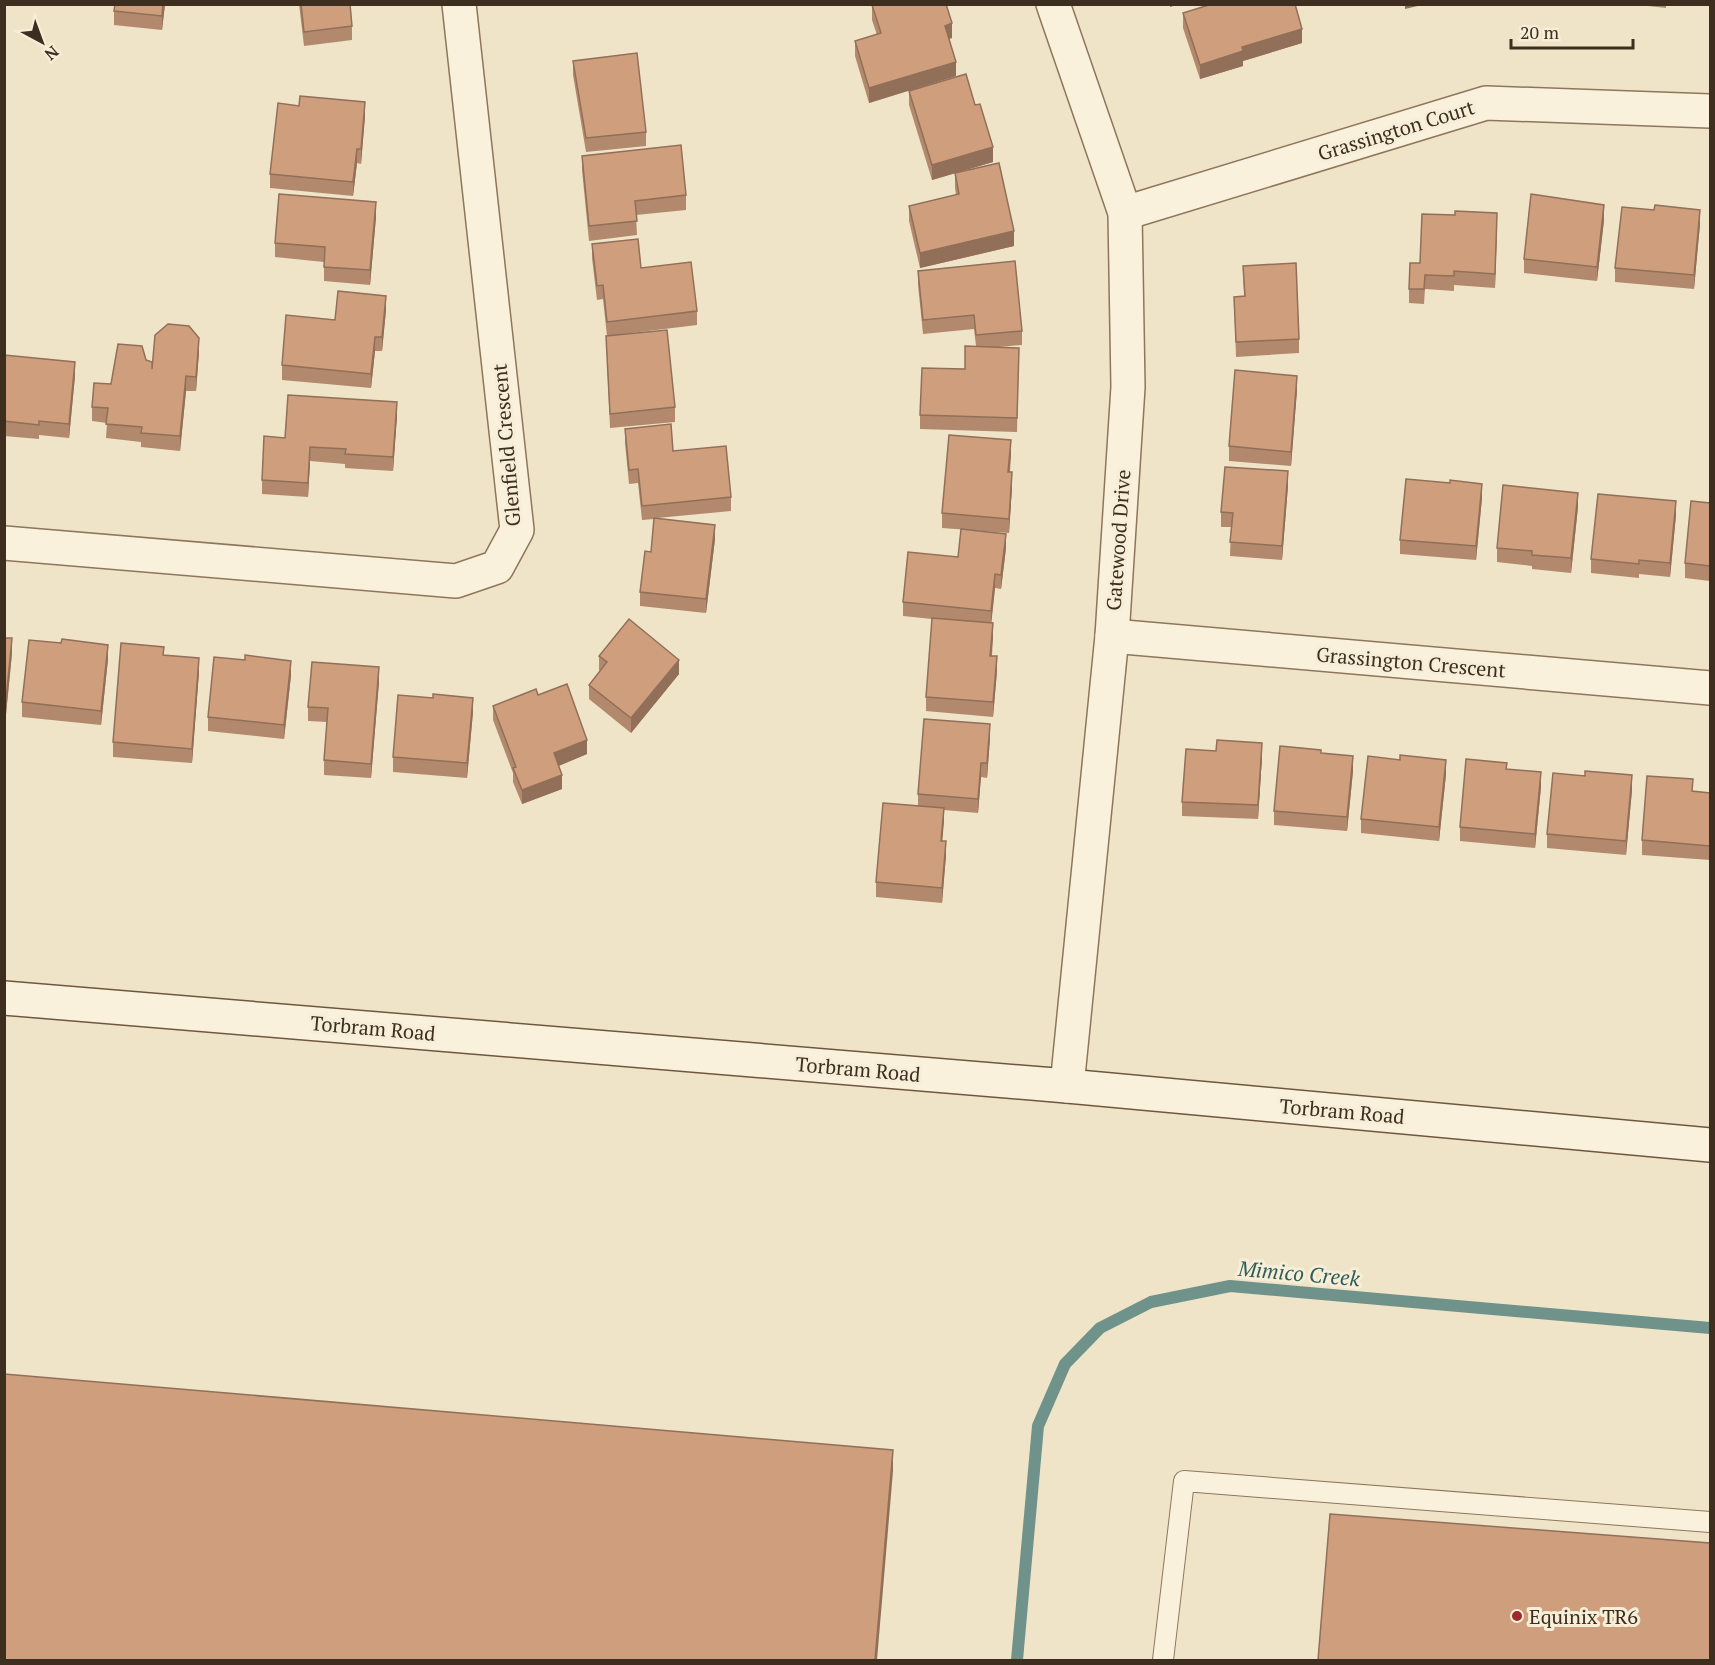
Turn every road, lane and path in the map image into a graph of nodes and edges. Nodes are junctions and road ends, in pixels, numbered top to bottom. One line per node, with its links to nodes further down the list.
1 (459, 4): 5 (street, Glenfield Crescent)
2 (1053, 4): 4 (street, Gatewood Drive)
3 (1710, 111): 4 (street, Grassington Court)
4 (1125, 213): 6 (street, Gatewood Drive)
5 (4, 543)
6 (1112, 636): 7 (street, Grassington Crescent); 9 (street, Gatewood Drive)
7 (1710, 688)
8 (4, 998): 9 (street, Torbram Road)
9 (1067, 1086): 10 (street, Torbram Road)
10 (1710, 1144)
11 (1710, 1522): 12 (lane)
12 (1163, 1660)

